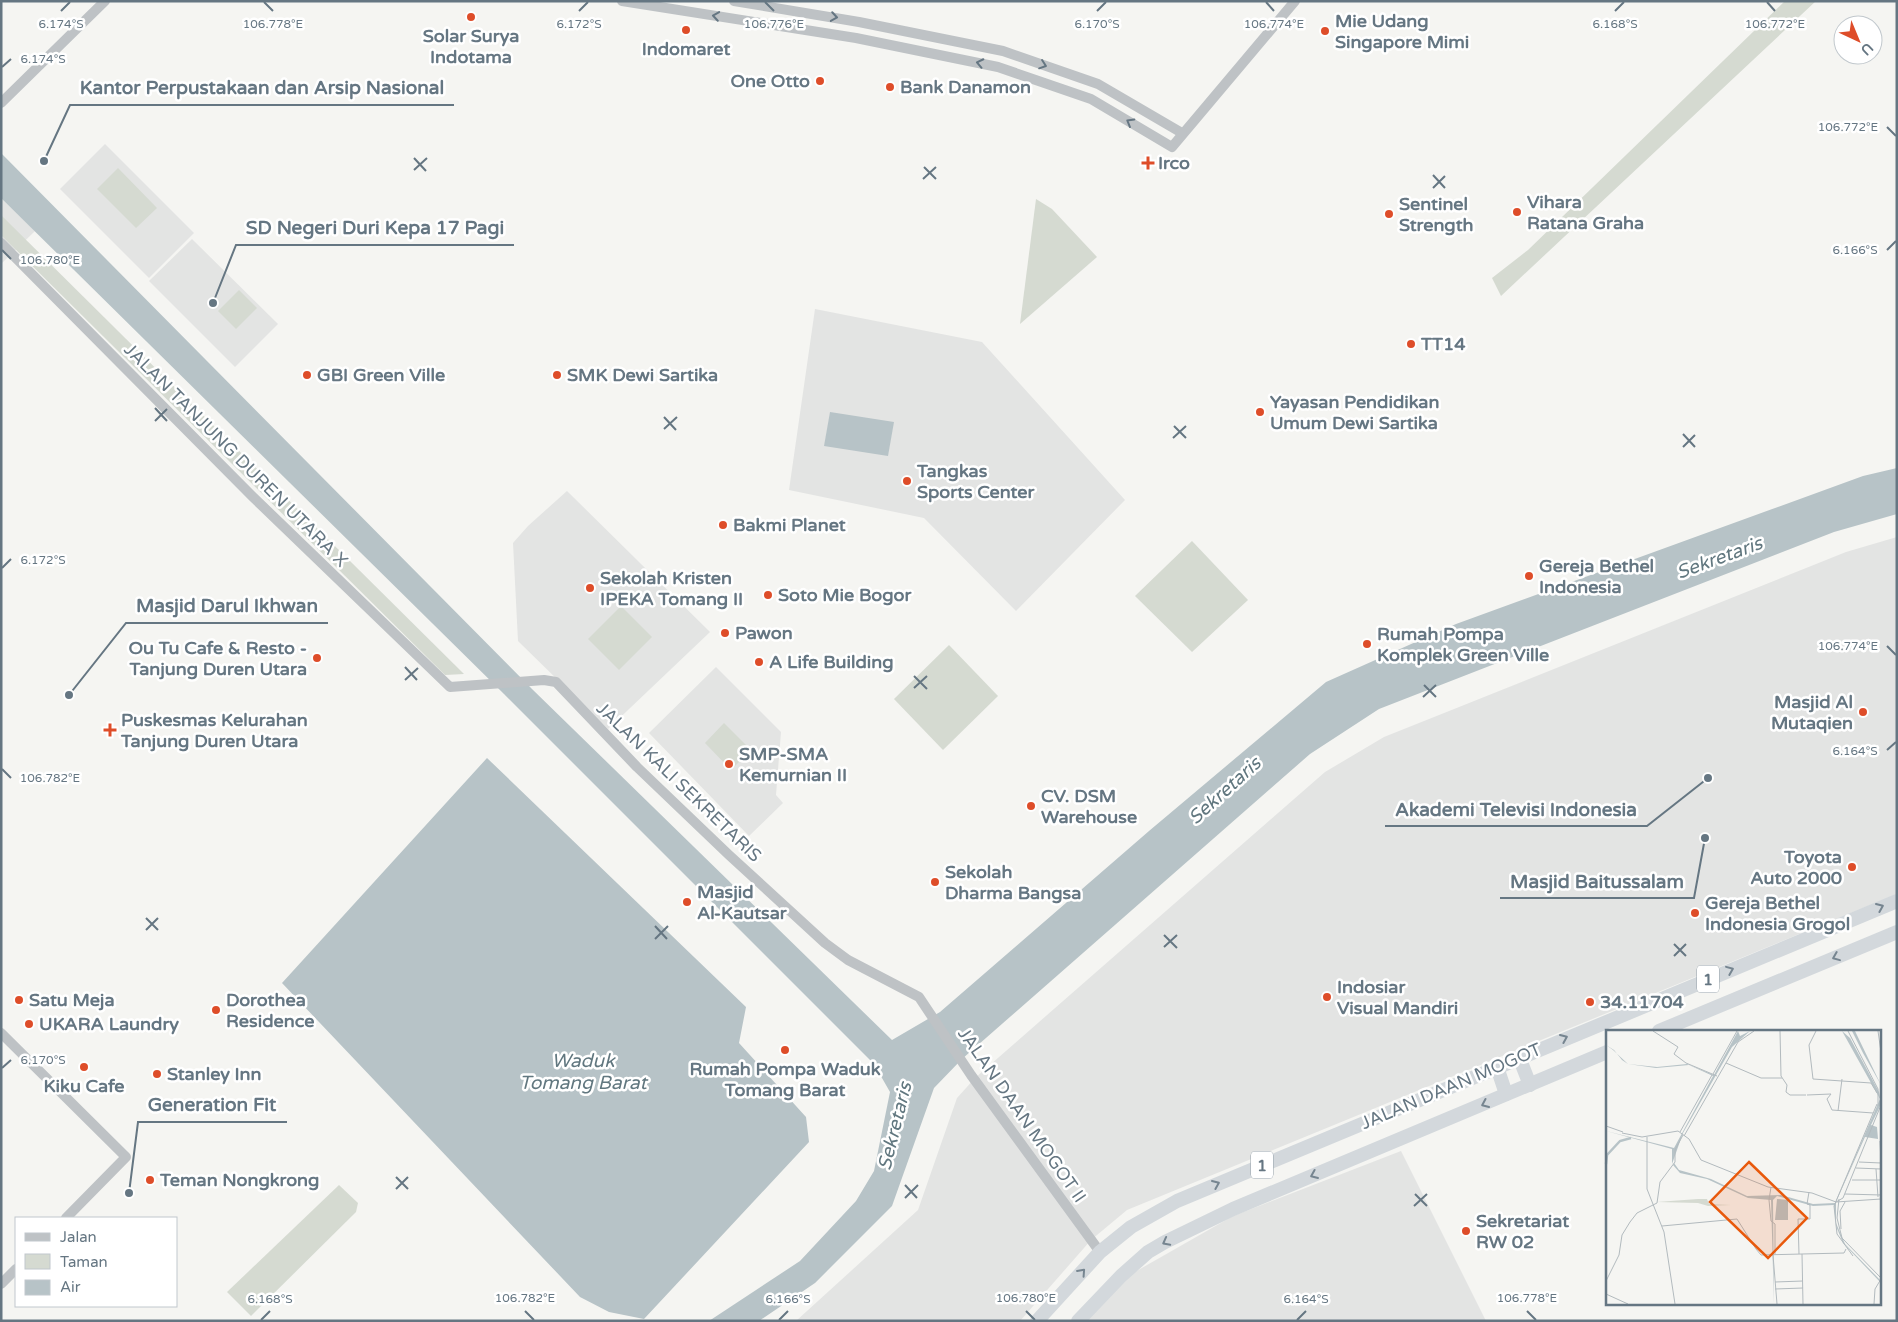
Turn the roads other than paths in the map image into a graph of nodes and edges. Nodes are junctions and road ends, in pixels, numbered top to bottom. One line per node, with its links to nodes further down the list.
1 (104, 1): 5 (street)
2 (622, 1): 6 (street, one-way to 2)
3 (734, 1): 6 (street, one-way to 6)
4 (1295, 1): 6 (street)
5 (1, 103)
6 (1182, 133)
7 (1, 243): 8 (street, JALAN TANJUNG DUREN UTARA X)
8 (452, 687): 11 (street, JALAN KALI SEKRETARIS)
9 (1897, 900): 15 (highway, JALAN DAAN MOGOT / 1, one-way to 9)
10 (1897, 932): 12 (highway, 1, one-way to 12)
11 (919, 997): 20 (street, JALAN DAAN MOGOT II)
12 (1661, 1030)
13 (1, 1033): 19 (street)
14 (1606, 1052): 17 (highway, JALAN DAAN MOGOT / 1)
15 (1519, 1057): 16 (highway, JALAN DAAN MOGOT / 1); 17 (highway)
16 (1497, 1067): 18 (highway); 20 (highway, JALAN DAAN MOGOT / 1, one-way to 16)
17 (1530, 1084): 18 (highway, JALAN DAAN MOGOT / 1)
18 (1506, 1094): 24 (highway, JALAN DAAN MOGOT / 1, one-way to 24)
19 (67, 1217)
20 (1100, 1252): 23 (highway, JALAN DAAN MOGOT / 1, one-way to 20)
21 (15, 1270): 22 (street)
22 (1, 1284)
23 (1037, 1321)
24 (1078, 1321)

